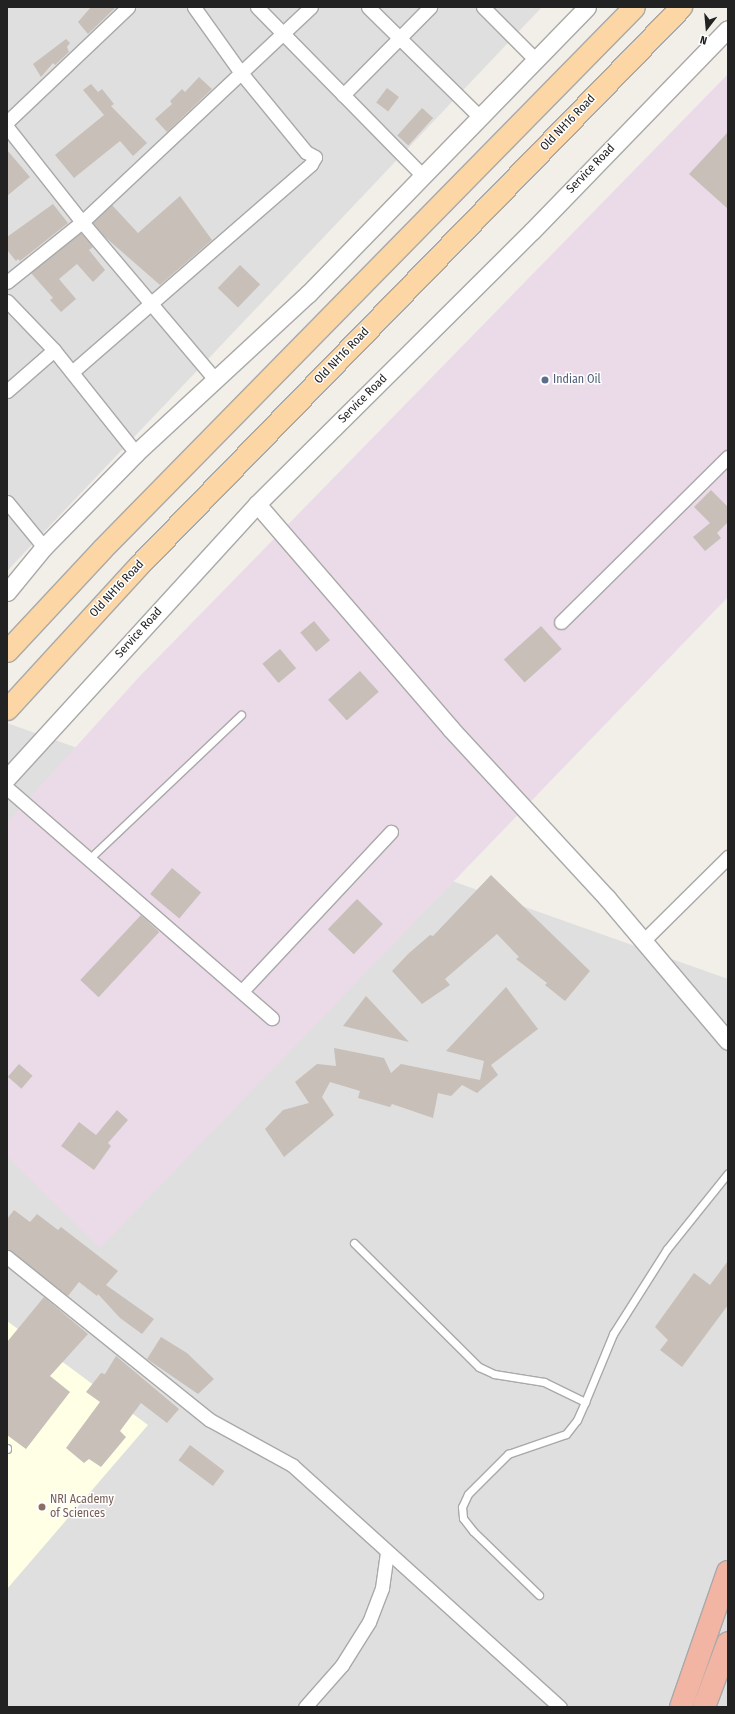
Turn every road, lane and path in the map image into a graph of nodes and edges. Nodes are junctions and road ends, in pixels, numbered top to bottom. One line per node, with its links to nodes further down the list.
1 (128, 7): 18 (street)
2 (194, 7): 15 (street)
3 (257, 7): 12 (street)
4 (311, 7): 12 (street)
5 (368, 7): 13 (street)
6 (430, 7): 13 (street)
7 (483, 7): 14 (street)
8 (587, 7): 14 (street)
9 (634, 7): 36 (main road)
10 (681, 7): 37 (main road, Old NH16 Road)
11 (728, 29): 32 (street, Service Road)
12 (284, 34): 15 (street); 16 (street)
13 (398, 40): 16 (street); 17 (street)
14 (536, 60): 17 (street)
15 (241, 73): 21 (street); 24 (street)
16 (343, 95): 20 (street)
17 (480, 117): 20 (street)
18 (7, 122)
19 (7, 127): 21 (street)
20 (424, 176): 27 (street)
21 (82, 222): 22 (street); 24 (street)
22 (7, 282)
23 (7, 301): 25 (street)
24 (152, 303): 26 (street); 27 (street)
25 (54, 350): 26 (street); 28 (street)
26 (72, 372): 29 (street)
27 (214, 378): 29 (street)
28 (7, 391)
29 (136, 453): 33 (street)
30 (728, 457): 35 (street)
31 (7, 502): 33 (street)
32 (257, 504): 39 (street, Service Road); 44 (street)
33 (44, 547): 34 (street)
34 (7, 592)
35 (561, 622)
36 (7, 651)
37 (7, 709)
38 (241, 715): 43 (lane)
39 (7, 778)
40 (7, 788): 43 (street)
41 (391, 832): 45 (street)
42 (728, 857): 44 (street)
43 (88, 860): 45 (street)
44 (644, 941): 47 (street)
45 (242, 991): 46 (street)
46 (272, 1018)
47 (728, 1041)
48 (728, 1173): 51 (lane)
49 (354, 1243): 51 (lane)
50 (7, 1257): 52 (street)
51 (585, 1402): 54 (lane)
52 (387, 1553): 56 (street); 57 (street)
53 (728, 1572): 58 (highway)
54 (539, 1595)
55 (728, 1643): 59 (highway)
56 (305, 1707)
57 (560, 1707)
58 (681, 1707)
59 (704, 1707)

